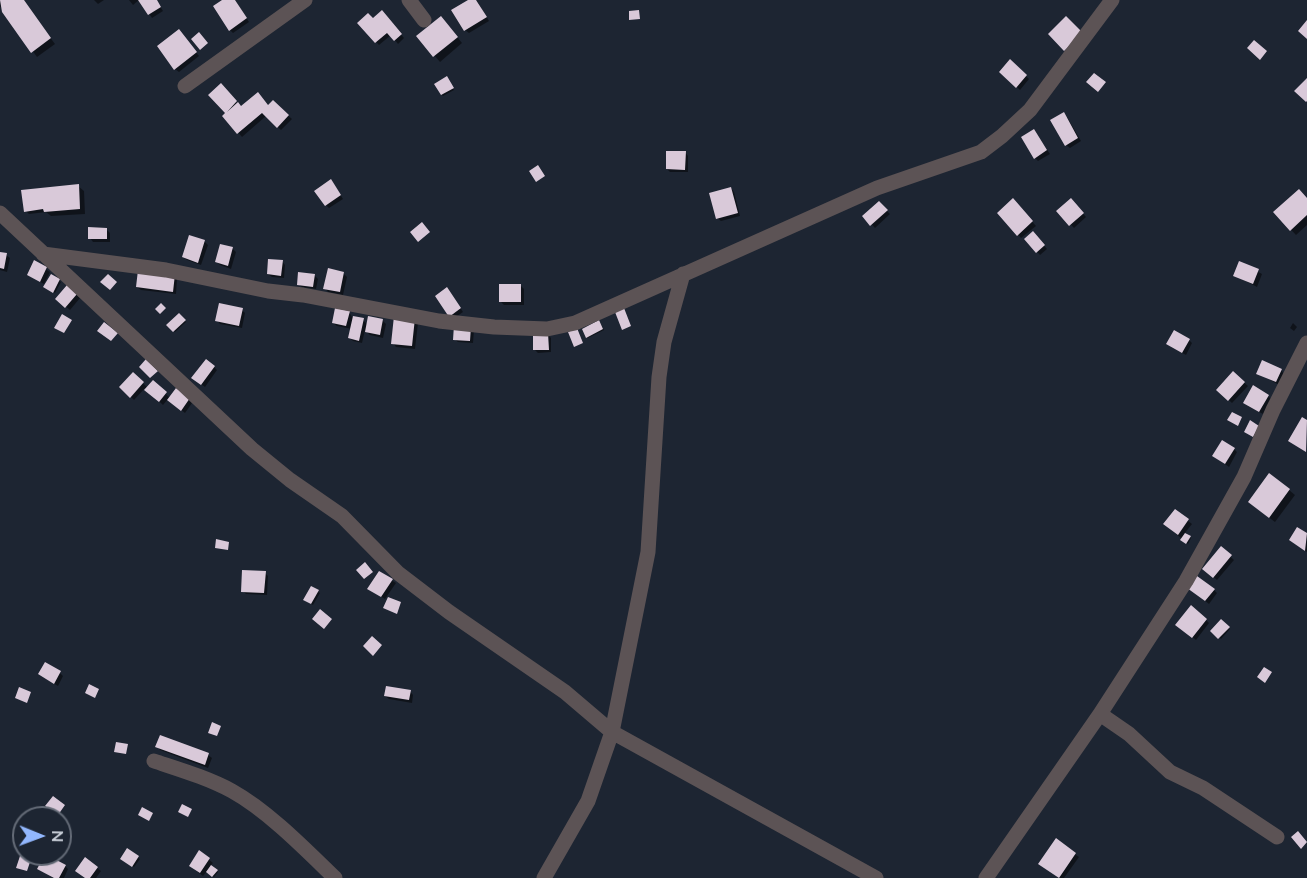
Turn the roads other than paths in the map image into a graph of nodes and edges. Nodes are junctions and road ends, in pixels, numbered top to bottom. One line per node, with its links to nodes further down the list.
1 (304, 0): 5 (street)
2 (410, 0): 4 (street)
3 (1112, 0): 8 (street)
4 (424, 20)
5 (185, 86)
6 (0, 213): 7 (street)
7 (43, 254): 8 (street); 11 (street)
8 (683, 274): 11 (street)
9 (1307, 343): 10 (street)
10 (1100, 714): 13 (street); 17 (street)
11 (612, 732): 15 (street); 16 (street)
12 (154, 761): 14 (street)
13 (1277, 837)
14 (335, 878)
15 (544, 878)
16 (876, 878)
17 (986, 878)

